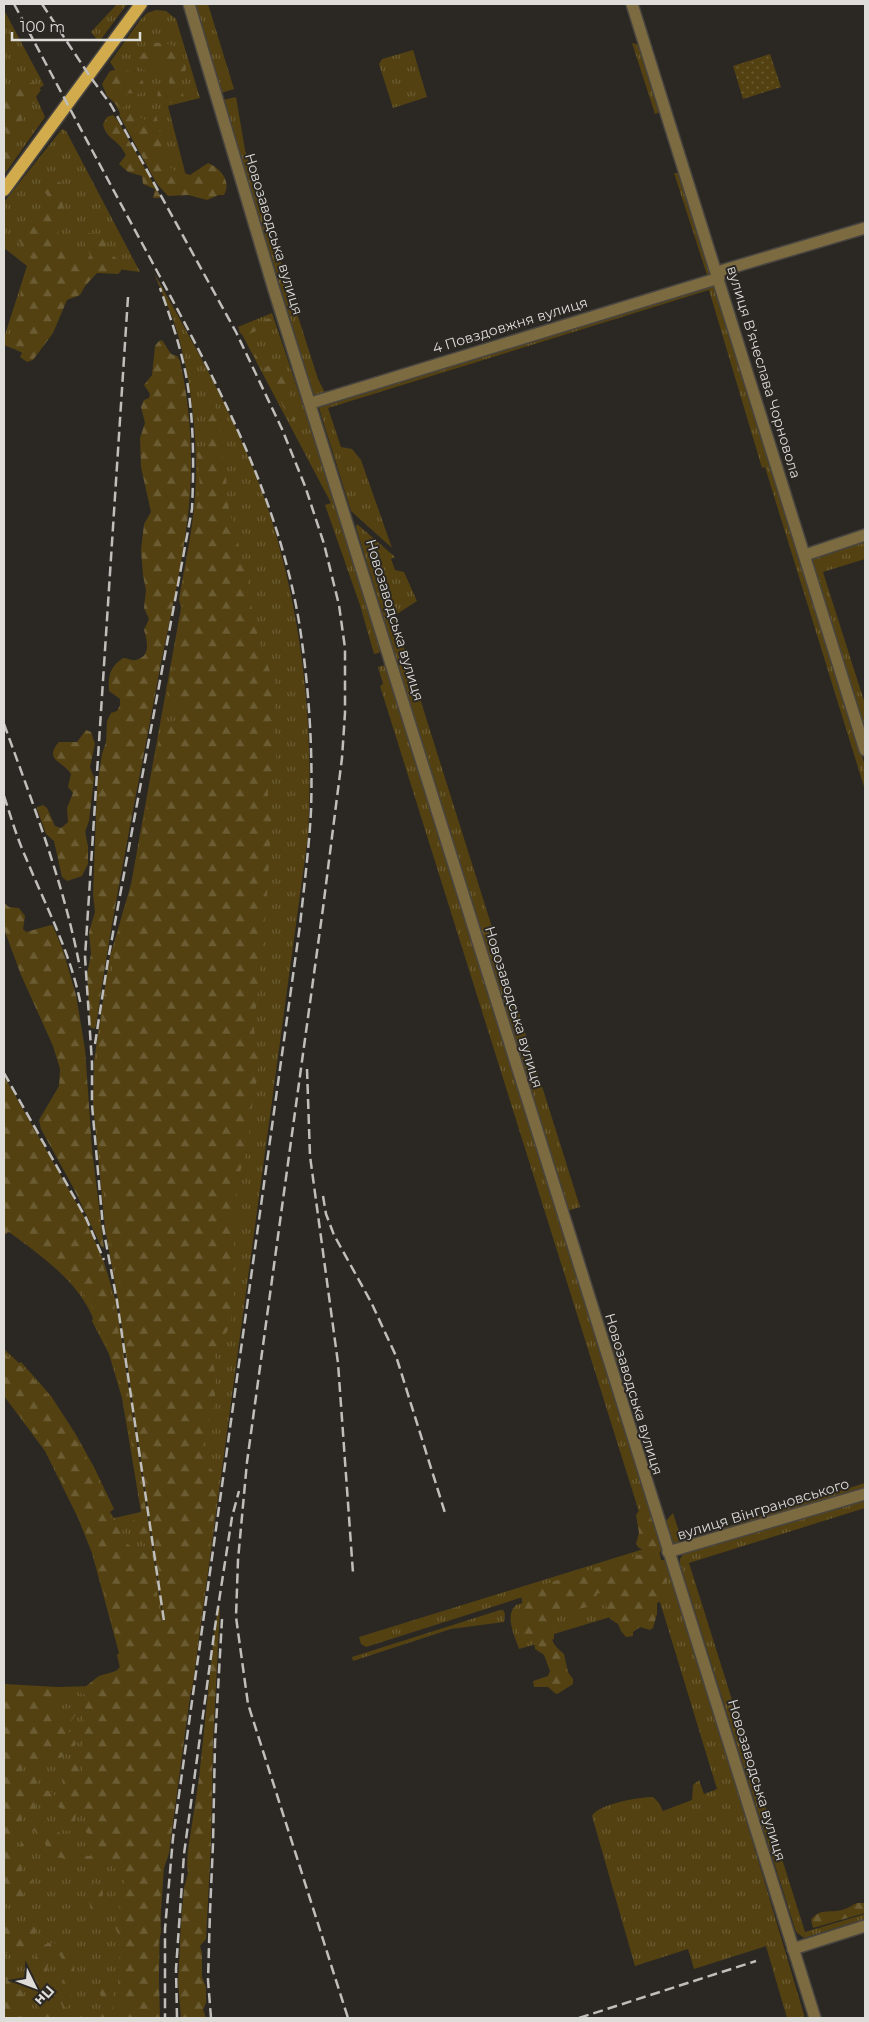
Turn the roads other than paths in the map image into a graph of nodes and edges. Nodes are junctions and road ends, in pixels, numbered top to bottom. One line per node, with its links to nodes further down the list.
1 (141, 4): 4 (main road)
2 (189, 4): 7 (street, Новозаводська вулиця)
3 (632, 4): 6 (street, вулиця Вʼячеслава Чорновола)
4 (4, 190)
5 (865, 228): 6 (street, 4 Повздовжня вулиця)
6 (718, 275): 7 (street, 4 Повздовжня вулиця); 9 (street, вулиця Вʼячеслава Чорновола)
7 (311, 403): 12 (street, Новозаводська вулиця)
8 (865, 535): 9 (street)
9 (805, 554): 10 (street, вулиця Вʼячеслава Чорновола)
10 (865, 750)
11 (865, 1494): 12 (street, вулиця Вінграновського)
12 (668, 1552): 14 (street, Новозаводська вулиця)
13 (865, 1926): 14 (street)
14 (794, 1949): 15 (street, Новозаводська вулиця)
15 (814, 2018)

